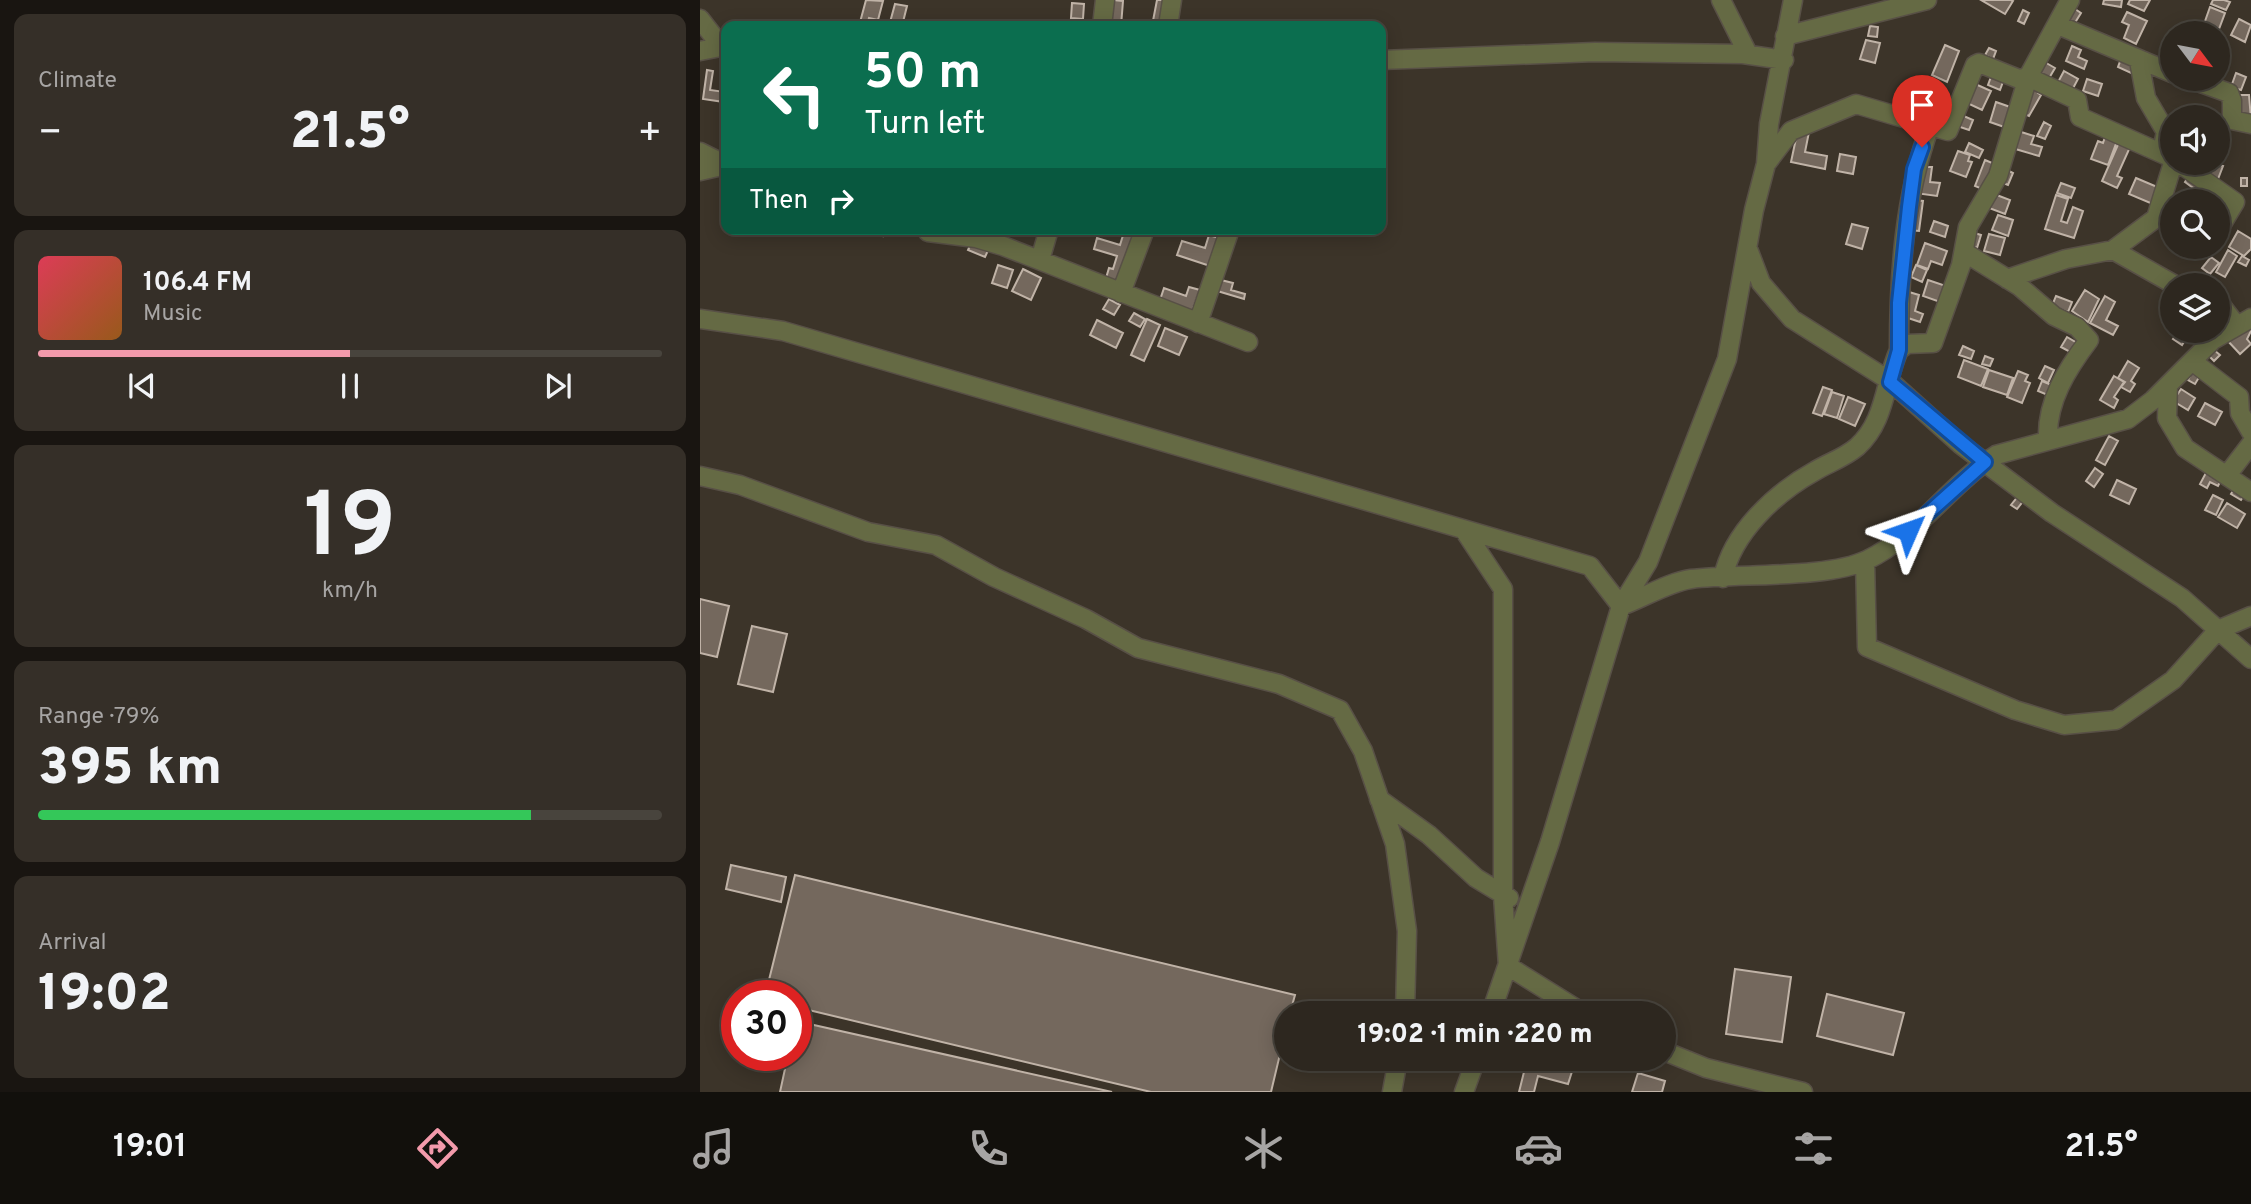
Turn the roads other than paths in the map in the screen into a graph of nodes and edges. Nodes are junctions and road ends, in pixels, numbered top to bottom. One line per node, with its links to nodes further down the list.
1 (703, 0): 8 (street)
2 (1105, 0): 9 (street)
3 (1172, 0): 10 (street)
4 (1721, 0): 16 (street)
5 (1793, 0): 12 (street)
6 (1927, 0): 12 (street)
7 (2070, 0): 11 (street)
8 (701, 20): 13 (street)
9 (1103, 21)
10 (1169, 21)
11 (2058, 25): 19 (street); 21 (street)
12 (1785, 36): 18 (street)
13 (721, 43)
14 (721, 47): 15 (street)
15 (700, 51)
16 (1748, 54): 17 (street); 18 (street)
17 (1386, 60)
18 (1784, 60): 29 (street)
19 (2139, 61): 20 (street); 23 (street)
20 (2160, 69)
21 (2028, 77): 25 (street); 27 (street); 41 (street)
22 (2223, 91): 24 (street)
23 (2160, 122)
24 (2251, 124)
25 (1930, 126): 29 (street); 51 (street)
26 (700, 152): 28 (street)
27 (2160, 154)
28 (721, 162)
29 (1766, 164): 39 (street)
30 (721, 166): 31 (street)
31 (700, 171)
32 (2168, 175): 40 (street)
33 (2195, 175): 34 (street)
34 (2216, 189)
35 (958, 235): 42 (street)
36 (1047, 235): 42 (street)
37 (1143, 235): 45 (street)
38 (1228, 235): 49 (street)
39 (1748, 249): 53 (street); 67 (street)
40 (2113, 250): 43 (street); 44 (street)
41 (1964, 252): 44 (street); 51 (street)
42 (1040, 260): 45 (street)
43 (2160, 277)
44 (2007, 279): 58 (street)
45 (1121, 293): 49 (street)
46 (2230, 311): 48 (street)
47 (700, 319): 64 (street)
48 (2244, 322): 52 (street)
49 (1198, 323): 50 (street)
50 (1248, 342)
51 (1899, 350): 53 (street)
52 (2192, 361): 54 (street); 57 (street)
53 (1890, 382): 60 (street); 66 (street)
54 (2168, 385): 55 (street); 56 (street)
55 (2120, 422): 56 (street); 58 (street)
56 (2171, 422): 61 (street)
57 (2251, 432)
58 (2048, 440): 60 (street)
59 (2251, 444): 61 (street)
60 (1985, 462): 65 (street); 69 (street)
61 (2228, 474): 63 (street)
62 (700, 476): 71 (street)
63 (2251, 492)
64 (1464, 530): 67 (street); 72 (street)
65 (1865, 561): 66 (street); 69 (street)
66 (1723, 578): 67 (street)
67 (1621, 606): 73 (street)
68 (2251, 616): 69 (street)
69 (2218, 630): 70 (street)
70 (2251, 659)
71 (1379, 799): 72 (street); 75 (street)
72 (1503, 896): 73 (street); 74 (street)
73 (1528, 905): 74 (street)
74 (1508, 966): 76 (street); 77 (street)
75 (1405, 1001)
76 (1495, 1001)
77 (1564, 1001)
78 (1676, 1056): 83 (street)
79 (1396, 1071): 81 (street)
80 (1472, 1071): 82 (street)
81 (1392, 1092)
82 (1464, 1092)
83 (1803, 1092)

